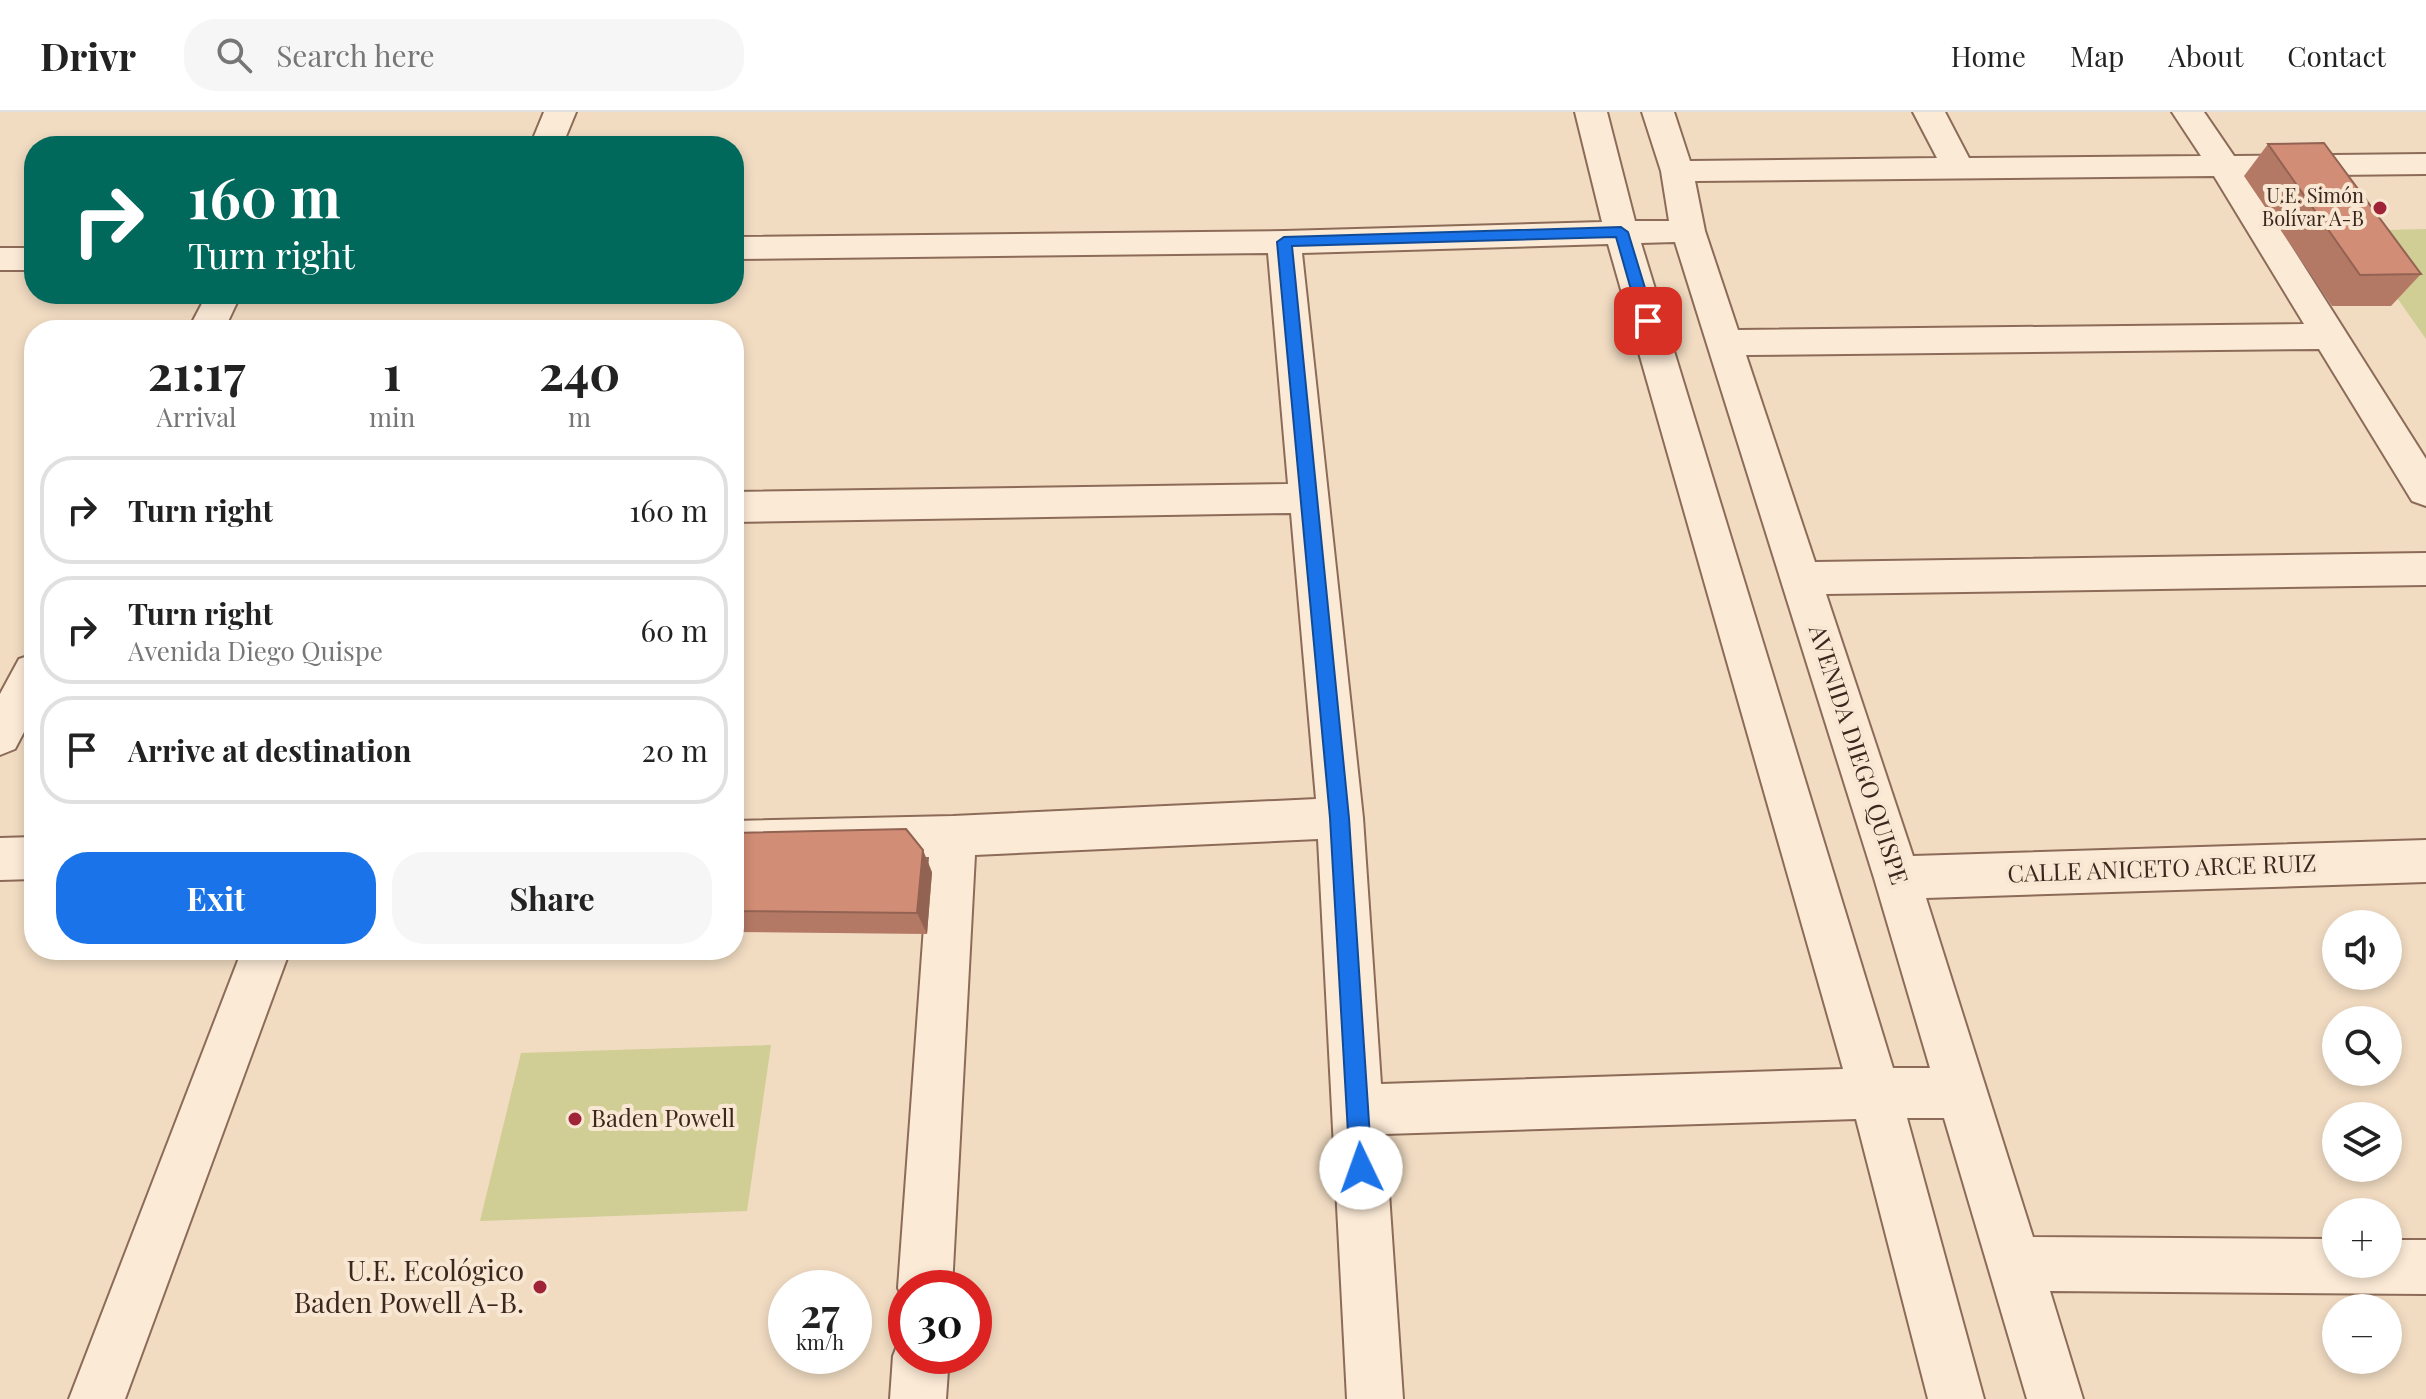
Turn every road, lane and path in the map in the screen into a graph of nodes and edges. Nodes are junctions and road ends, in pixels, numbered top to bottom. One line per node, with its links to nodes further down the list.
1 (560, 112): 6 (street)
2 (1591, 112): 12 (street)
3 (1658, 112): 10 (street, AVENIDA DIEGO QUISPE)
4 (1929, 112): 8 (street)
5 (2188, 112): 9 (street)
6 (550, 136)
7 (2426, 164): 9 (street)
8 (1957, 167): 9 (street); 10 (street)
9 (2225, 167): 17 (street)
10 (1677, 171): 11 (street, AVENIDA DIEGO QUISPE)
11 (1688, 231): 12 (street); 18 (street, AVENIDA DIEGO QUISPE)
12 (1621, 232): 13 (street); 34 (street)
13 (1284, 242): 14 (street); 20 (street)
14 (744, 248)
15 (0, 259): 16 (street)
16 (24, 259)
17 (2330, 336): 18 (street); 19 (street)
18 (1727, 343): 23 (street, AVENIDA DIEGO QUISPE)
19 (2426, 491)
20 (1308, 498): 21 (street); 26 (street)
21 (744, 507)
22 (2426, 569): 23 (street)
23 (1802, 578): 32 (street, AVENIDA DIEGO QUISPE)
24 (24, 690): 25 (street)
25 (0, 736)
26 (1340, 818): 27 (street); 36 (street)
27 (953, 836): 28 (street); 39 (street)
28 (744, 841)
29 (24, 858): 30 (street)
30 (0, 859)
31 (2426, 861): 32 (street, CALLE ANICETO ARCE RUIZ)
32 (1897, 878): 35 (street, AVENIDA DIEGO QUISPE)
33 (262, 960): 41 (street)
34 (1875, 1093): 35 (street); 36 (street); 44 (street)
35 (1962, 1093): 37 (street, AVENIDA DIEGO QUISPE)
36 (1358, 1110): 43 (street)
37 (2013, 1264): 38 (street); 45 (street, AVENIDA DIEGO QUISPE)
38 (2426, 1267)
39 (926, 1270)
40 (920, 1374): 42 (street)
41 (97, 1399)
42 (918, 1399)
43 (1375, 1399)
44 (1956, 1399)
45 (2055, 1399)

